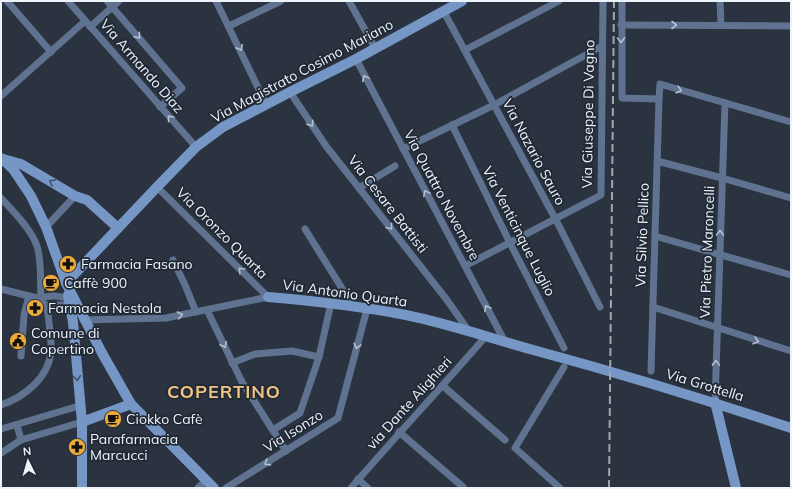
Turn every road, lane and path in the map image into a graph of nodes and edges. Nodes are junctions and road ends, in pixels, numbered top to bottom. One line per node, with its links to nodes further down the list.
1 (7, 1): 24 (street)
2 (68, 1): 16 (street, Via Armando Diaz)
3 (107, 1): 14 (street)
4 (119, 1): 14 (street)
5 (216, 1): 19 (street)
6 (281, 1): 13 (street)
7 (349, 1): 22 (street)
8 (462, 1): 15 (street, Via Magistrato Cosimo Mariano)
9 (559, 1): 23 (street)
10 (603, 1): 21 (street, Via Giuseppe Di Vagno)
11 (622, 1): 17 (street)
12 (720, 1): 18 (street)
13 (266, 4): 19 (street)
14 (112, 7): 16 (street); 32 (street, one-way to 32)
15 (444, 12): 22 (street, Via Magistrato Cosimo Mariano); 23 (street, Via Nazario Sauro)
16 (88, 24): 24 (street); 32 (street, Via Armando Diaz)
17 (621, 25): 18 (street, one-way to 18); 28 (street, one-way to 28)
18 (721, 25): 20 (street)
19 (229, 26): 30 (street, one-way to 30)
20 (791, 26)
21 (602, 46): 31 (street); 48 (street, Via Giuseppe Di Vagno)
22 (375, 48): 25 (street, Via Magistrato Cosimo Mariano)
23 (465, 50): 31 (street, Via Nazario Sauro)
24 (51, 52): 27 (street)
25 (356, 59): 26 (street, Via Magistrato Cosimo Mariano); 36 (street, Via Quattro Novembre, one-way to 25)
26 (290, 92): 30 (street, Via Magistrato Cosimo Mariano); 44 (street, Via Cesare Battisti, one-way to 44)
27 (1, 96)
28 (659, 99): 29 (street, one-way to 29); 38 (street, Via Silvio Pellico)
29 (725, 103): 33 (street); 41 (street, Via Pietro Maroncelli)
30 (266, 104): 35 (street, Via Magistrato Cosimo Mariano)
31 (494, 105): 34 (street); 48 (street, Via Nazario Sauro)
32 (160, 107): 35 (street, Via Armando Diaz, one-way to 32)
33 (791, 122)
34 (452, 125): 36 (street); 53 (street, Via Venticinque Luglio)
35 (196, 147): 43 (street, Via Magistrato Cosimo Mariano)
36 (403, 150): 56 (street, Via Quattro Novembre, one-way to 36)
37 (1, 158): 40 (street); 42 (street)
38 (657, 161): 41 (street); 52 (street, Via Silvio Pellico)
39 (395, 166): 44 (street)
40 (38, 174): 42 (street); 45 (street, one-way to 40)
41 (722, 178): 47 (street); 54 (street, Via Pietro Maroncelli, one-way to 41)
42 (24, 184): 49 (street)
43 (157, 186): 50 (street, Via Magistrato Cosimo Mariano); 61 (street, Via Oronzo Quarta, one-way to 43)
44 (359, 188): 75 (street, Via Cesare Battisti, one-way to 75)
45 (76, 196): 49 (street); 50 (street)
46 (1, 198): 62 (street)
47 (791, 198)
48 (556, 220): 53 (street, Via Giuseppe Di Vagno); 67 (street, Via Nazario Sauro)
49 (46, 227): 58 (street)
50 (118, 228): 58 (street, Via Magistrato Cosimo Mariano)
51 (305, 229): 66 (street)
52 (655, 236): 54 (street); 68 (street, Via Silvio Pellico)
53 (510, 243): 56 (street, Via Giuseppe Di Vagno); 78 (street, Via Venticinque Luglio)
54 (720, 254): 57 (street); 74 (street, Via Pietro Maroncelli)
55 (173, 260): 71 (street)
56 (465, 266): 77 (street, Via Quattro Novembre, one-way to 56)
57 (791, 275)
58 (66, 283): 63 (street)
59 (1, 289): 60 (street)
60 (29, 296): 62 (street); 80 (street)
61 (268, 297): 64 (street, Via Antonio Quarta); 70 (street, Via Antonio Quarta)
62 (41, 299): 63 (street); 65 (street)
63 (71, 301): 65 (street); 72 (street); 73 (street)
64 (331, 303): 66 (street, Via Antonio Quarta); 81 (street)
65 (47, 305): 88 (street)
66 (353, 306): 69 (street, Via Antonio Quarta)
67 (600, 306)
68 (653, 307): 74 (street); 85 (street, Via Silvio Pellico)
69 (367, 309): 75 (street, Via Antonio Quarta); 99 (street, Via Isonzo, one-way to 99)
70 (207, 310): 71 (street, Via Antonio Quarta); 82 (street, one-way to 82)
71 (196, 312): 73 (street, Via Antonio Quarta, one-way to 71)
72 (73, 322): 73 (street); 90 (street, one-way to 90)
73 (86, 323): 89 (street)
74 (717, 327): 79 (street, one-way to 79); 87 (street, Via Pietro Maroncelli, one-way to 74)
75 (468, 330): 76 (street, Via Antonio Quarta)
76 (486, 336): 77 (street, Via Antonio Quarta); 86 (street, via Dante Alighieri)
77 (505, 342): 84 (street, Via Antonio Quarta)
78 (564, 348)
79 (791, 351)
80 (21, 356)
81 (318, 357): 82 (street); 95 (street)
82 (232, 363): 95 (street)
83 (564, 367): 110 (street)
84 (610, 371): 87 (street, Via Grottella)
85 (651, 371)
86 (443, 386): 96 (street, via Dante Alighieri); 98 (street)
87 (715, 402): 93 (street, Via Grottella); 111 (street)
88 (1, 404)
89 (131, 404): 91 (street); 102 (street)
90 (79, 406): 91 (street); 92 (street)
91 (82, 422): 97 (street); 104 (street)
92 (17, 425): 94 (street); 97 (street)
93 (791, 428)
94 (1, 429)
95 (273, 430): 99 (street)
96 (399, 432): 101 (street, via Dante Alighieri); 103 (street)
97 (21, 440): 100 (street)
98 (505, 440)
99 (286, 451): 107 (street, Via Isonzo, one-way to 107)
100 (1, 453)
101 (358, 479): 108 (street, via Dante Alighieri); 109 (street)
102 (206, 480): 105 (street); 106 (street)
103 (463, 487)
104 (82, 488)
105 (198, 488)
106 (214, 488)
107 (226, 488)
108 (351, 488)
109 (368, 488)
110 (560, 488)
111 (736, 488)

